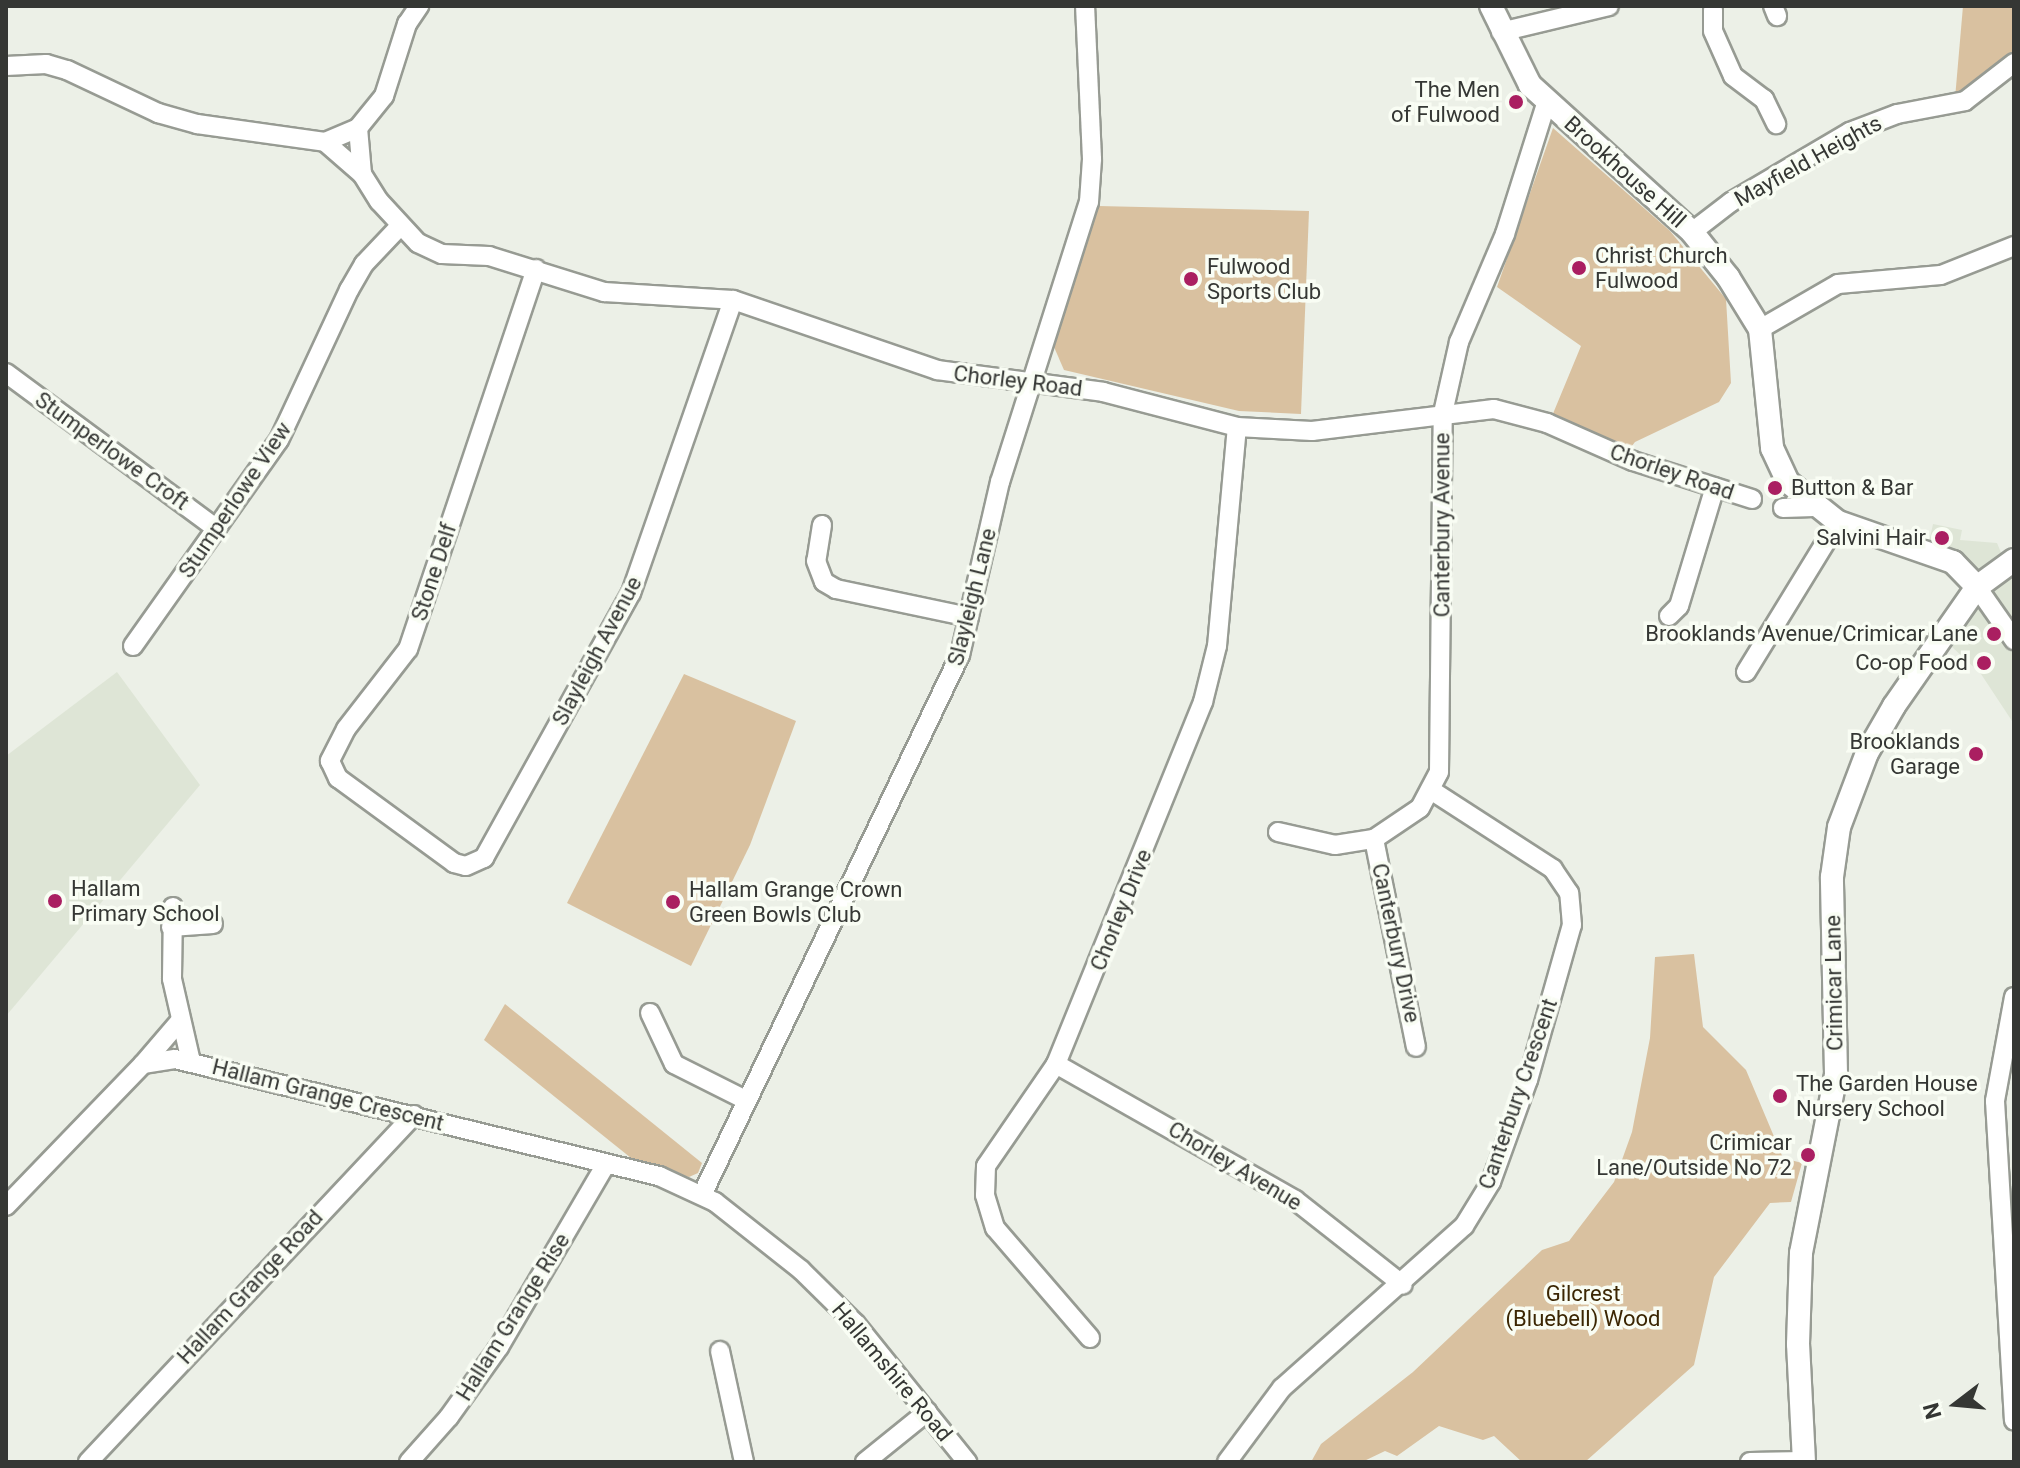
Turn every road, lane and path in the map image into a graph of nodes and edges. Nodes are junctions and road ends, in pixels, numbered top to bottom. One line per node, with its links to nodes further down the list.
1 (419, 6): 11 (street)
2 (1085, 6): 21 (street, Slayleigh Lane)
3 (1491, 6): 6 (street, Brookhouse Hill)
4 (1609, 6): 6 (street)
5 (1711, 7): 10 (street)
6 (1501, 32): 9 (street, Brookhouse Hill)
7 (2014, 63): 15 (street, Mayfield Heights)
8 (6, 66): 12 (street)
9 (1547, 101): 15 (street, Brookhouse Hill); 22 (street, Canterbury Avenue)
10 (1776, 124)
11 (358, 128): 12 (street); 13 (street)
12 (325, 142): 13 (street, Chorley Road)
13 (362, 174): 14 (street, Chorley Road)
14 (400, 226): 17 (street, Chorley Road); 30 (street, Stumperlowe View)
15 (1692, 232): 19 (street, Brookhouse Hill)
16 (2014, 246): 19 (street)
17 (536, 269): 18 (street, Chorley Road); 39 (street, Stone Delf)
18 (733, 300): 21 (street, Chorley Road); 39 (street, Slayleigh Avenue)
19 (1760, 329): 26 (street, Brookhouse Hill)
20 (6, 373): 30 (street, Stumperlowe Croft)
21 (1032, 384): 23 (street, Chorley Road); 34 (street, Slayleigh Lane)
22 (1443, 413): 23 (street, Chorley Road); 24 (street, Chorley Road); 38 (street, Canterbury Avenue)
23 (1237, 427): 51 (street, Chorley Drive)
24 (1715, 487): 25 (street, Chorley Road); 33 (street)
25 (1752, 499)
26 (1814, 507): 27 (street); 28 (street, Brookhouse Hill)
27 (1783, 508)
28 (1838, 522): 32 (street, Brookhouse Hill); 37 (street)
29 (822, 525): 34 (street)
30 (217, 529): 36 (street, Stumperlowe View)
31 (2014, 560): 32 (street)
32 (1977, 587): 35 (street); 64 (street, Crimicar Lane)
33 (1669, 616)
34 (969, 617): 52 (street, Slayleigh Lane)
35 (2014, 640)
36 (133, 646)
37 (1746, 672)
38 (1431, 790): 41 (street, Canterbury Avenue); 57 (street, Canterbury Crescent)
39 (403, 828)
40 (1278, 832): 41 (street, Canterbury Avenue)
41 (1374, 839): 48 (street, Canterbury Drive)
42 (173, 907): 44 (street)
43 (213, 924): 44 (street)
44 (171, 927): 47 (street)
45 (2014, 997): 63 (street)
46 (650, 1013): 52 (street)
47 (179, 1022): 49 (street); 50 (street)
48 (1416, 1047)
49 (191, 1062): 50 (street, Hallam Grange Crescent); 53 (street, Hallam Grange Crescent)
50 (143, 1064): 56 (street)
51 (1056, 1064): 57 (street, Chorley Avenue); 58 (street, Chorley Drive)
52 (744, 1099): 55 (street, Slayleigh Lane)
53 (414, 1115): 54 (street, Hallam Grange Crescent); 65 (street, Hallam Grange Road)
54 (606, 1164): 55 (street, Hallam Grange Crescent); 66 (street, Hallam Grange Rise)
55 (703, 1193): 62 (street, Hallamshire Road)
56 (6, 1206)
57 (1403, 1285): 70 (street, Canterbury Crescent)
58 (1090, 1338)
59 (720, 1351): 60 (street)
60 (726, 1376): 61 (street); 67 (street)
61 (707, 1380)
62 (927, 1412): 68 (street); 69 (street, Hallamshire Road)
63 (2014, 1420)
64 (1804, 1461): 71 (street)
65 (88, 1462)
66 (409, 1462)
67 (744, 1462)
68 (865, 1462)
69 (967, 1462)
70 (1227, 1462)
71 (1750, 1462)

